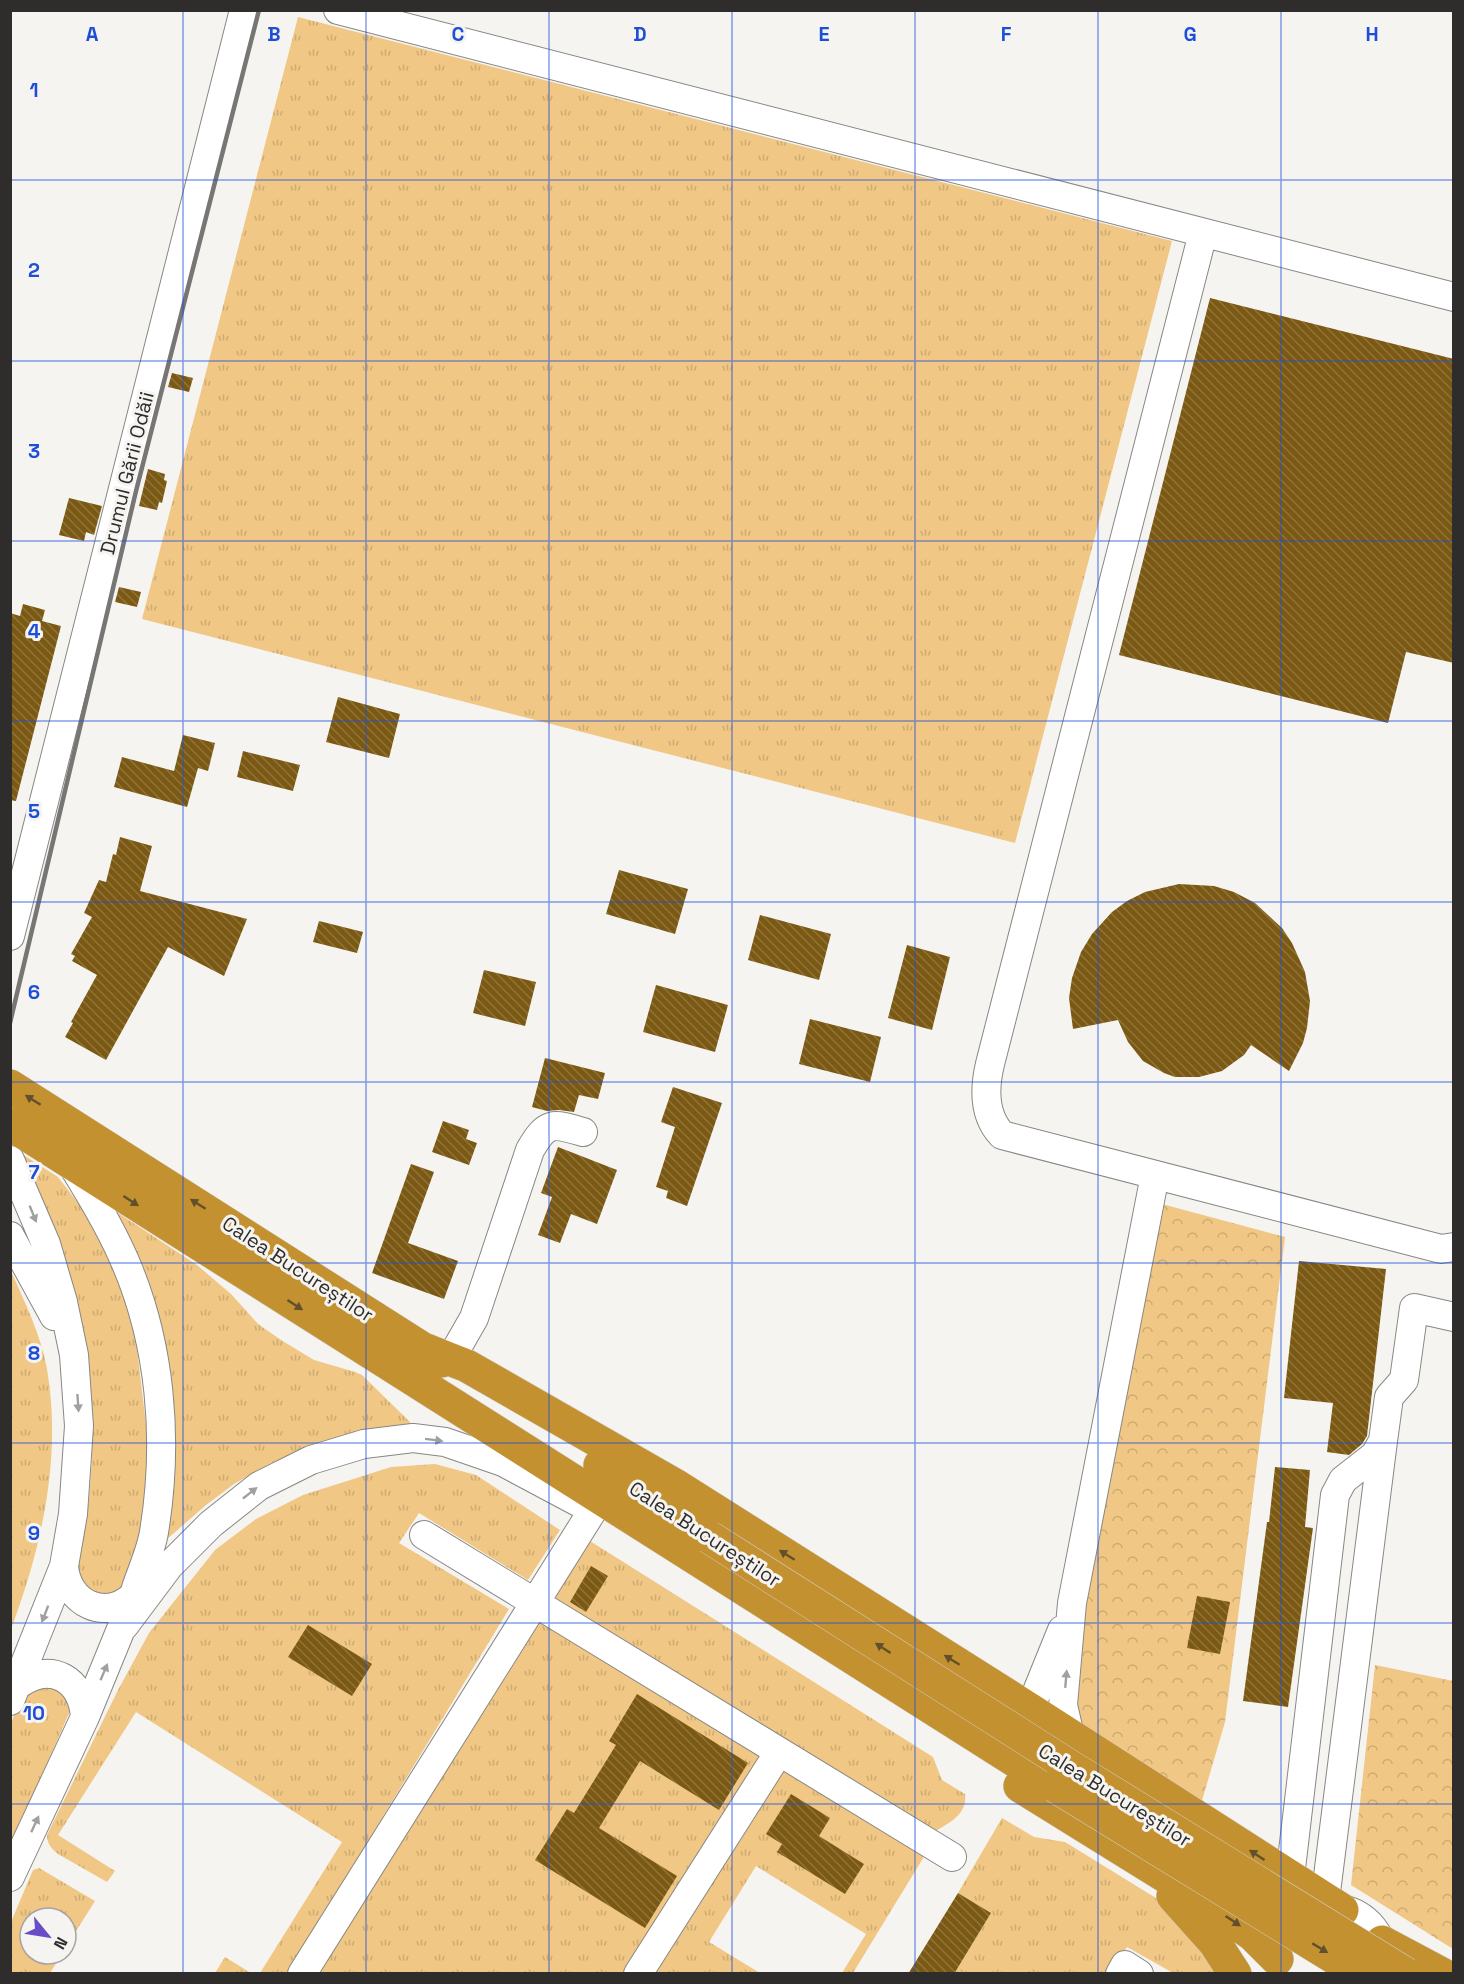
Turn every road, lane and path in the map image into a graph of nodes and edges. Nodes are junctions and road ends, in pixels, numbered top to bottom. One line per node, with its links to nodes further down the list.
1 (244, 10): 5 (street, Drumul Gării Odăii)
2 (338, 10): 3 (street)
3 (1203, 233): 4 (street); 11 (street)
4 (1454, 297)
5 (10, 936)
6 (10, 1086): 16 (highway, Calea Bucureștilor, one-way to 6)
7 (10, 1124): 10 (highway, Calea Bucureștilor)
8 (583, 1132): 16 (street)
9 (10, 1160): 15 (street, one-way to 15)
10 (71, 1162): 16 (highway, Calea Bucureștilor, one-way to 16); 23 (street)
11 (1155, 1175): 13 (street); 25 (street)
12 (10, 1236): 15 (street)
13 (1454, 1246)
14 (1454, 1317): 17 (street)
15 (74, 1355): 22 (street, one-way to 22)
16 (428, 1362): 18 (highway); 21 (highway, Calea Bucureștilor); 28 (highway, one-way to 16)
17 (1383, 1442): 40 (street); 41 (street)
18 (593, 1510): 19 (street, one-way to 18); 24 (street); 36 (highway)
19 (211, 1524): 23 (street); 26 (street)
20 (424, 1535): 24 (street)
21 (703, 1547): 50 (highway, Calea Bucureștilor, one-way to 50, bridge); 51 (highway, Calea Bucureștilor, one-way to 21, bridge)
22 (64, 1566): 23 (street); 29 (street, one-way to 29)
23 (135, 1592): 26 (street)
24 (535, 1603): 33 (street); 45 (street)
25 (1072, 1603): 27 (street); 32 (street, one-way to 25)
26 (124, 1626): 31 (street, one-way to 26)
27 (1046, 1667): 28 (street); 30 (street)
28 (992, 1685): 30 (highway)
29 (15, 1692): 31 (street)
30 (1032, 1711): 32 (highway); 35 (street)
31 (85, 1717): 39 (street, one-way to 31)
32 (1072, 1736): 34 (highway)
33 (779, 1752): 38 (street); 46 (street)
34 (1102, 1756): 35 (highway); 40 (highway, one-way to 34)
35 (1103, 1803): 36 (highway); 42 (street)
36 (1067, 1815): 37 (highway)
37 (1131, 1854): 44 (highway, one-way to 44); 49 (highway)
38 (952, 1857)
39 (10, 1877)
40 (1290, 1877): 41 (highway)
41 (1334, 1905): 42 (street); 43 (street)
42 (1296, 1923): 44 (street)
43 (1384, 1958): 52 (highway)
44 (1278, 1969)
45 (302, 1974)
46 (638, 1974)
47 (1120, 1974): 48 (street)
48 (1139, 1974)
49 (1235, 1974)
50 (1361, 1974)
51 (1406, 1974)
52 (1442, 1974)

